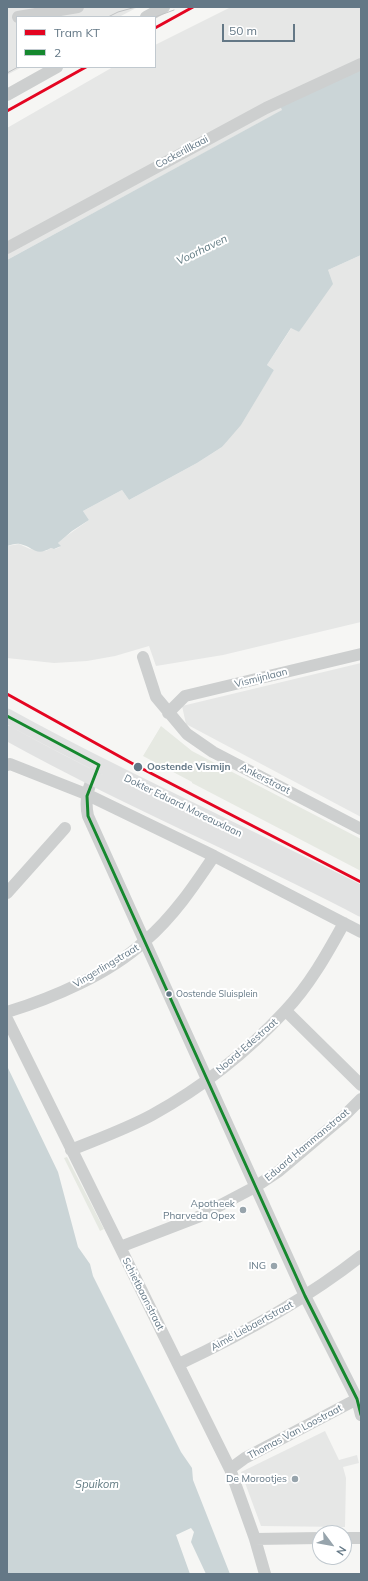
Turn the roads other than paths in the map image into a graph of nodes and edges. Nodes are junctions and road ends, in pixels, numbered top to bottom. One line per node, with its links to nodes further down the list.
1 (78, 7): 3 (street)
2 (164, 7): 4 (street)
3 (24, 16)
4 (148, 16)
5 (361, 64): 8 (street, Cockerillkaai)
6 (55, 68): 7 (street)
7 (7, 96)
8 (7, 248)
9 (361, 654): 11 (street, Vismijnlaan)
10 (144, 657): 11 (street, Ankerstraat)
11 (168, 713): 18 (street, Ankerstraat)
12 (7, 716): 15 (main road, Dokter Eduard Moreauxlaan)
13 (7, 733): 15 (main road, Dokter Eduard Moreauxlaan)
14 (7, 764): 16 (street)
15 (96, 771): 16 (street); 21 (main road, Dokter Eduard Moreauxlaan); 22 (main road, Dokter Eduard Moreauxlaan)
16 (86, 794): 19 (street); 25 (street)
17 (65, 828): 20 (street)
18 (361, 829)
19 (214, 856): 23 (street); 25 (street, Vingerlingstraat)
20 (7, 893)
21 (361, 893)
22 (361, 908)
23 (344, 923): 24 (street); 26 (street, Noord-Edestraat)
24 (361, 932)
25 (145, 942): 27 (street, Vingerlingstraat); 29 (street)
26 (286, 1011): 29 (street, Noord-Edestraat); 30 (street)
27 (7, 1012)
28 (7, 1019): 32 (street, Schietbaanstraat)
29 (206, 1080): 32 (street, Noord-Edestraat); 33 (street)
30 (361, 1085)
31 (361, 1099): 33 (street, Eduard Hammanstraat)
32 (71, 1150): 34 (street, Schietbaanstraat)
33 (255, 1187): 34 (street, Eduard Hammanstraat); 36 (street)
34 (120, 1247): 37 (street, Schietbaanstraat)
35 (361, 1256): 36 (street, Aimé Liebaertstraat)
36 (305, 1296): 37 (street, Aimé Liebaertstraat); 38 (street)
37 (179, 1364): 40 (street, Schietbaanstraat)
38 (359, 1398): 39 (street); 40 (street, Thomas Van Loostraat)
39 (361, 1415)
40 (230, 1469): 42 (street, Schietbaanstraat)
41 (312, 1538): 42 (street)
42 (255, 1539): 43 (street, Schietbaanstraat)
43 (265, 1574)

